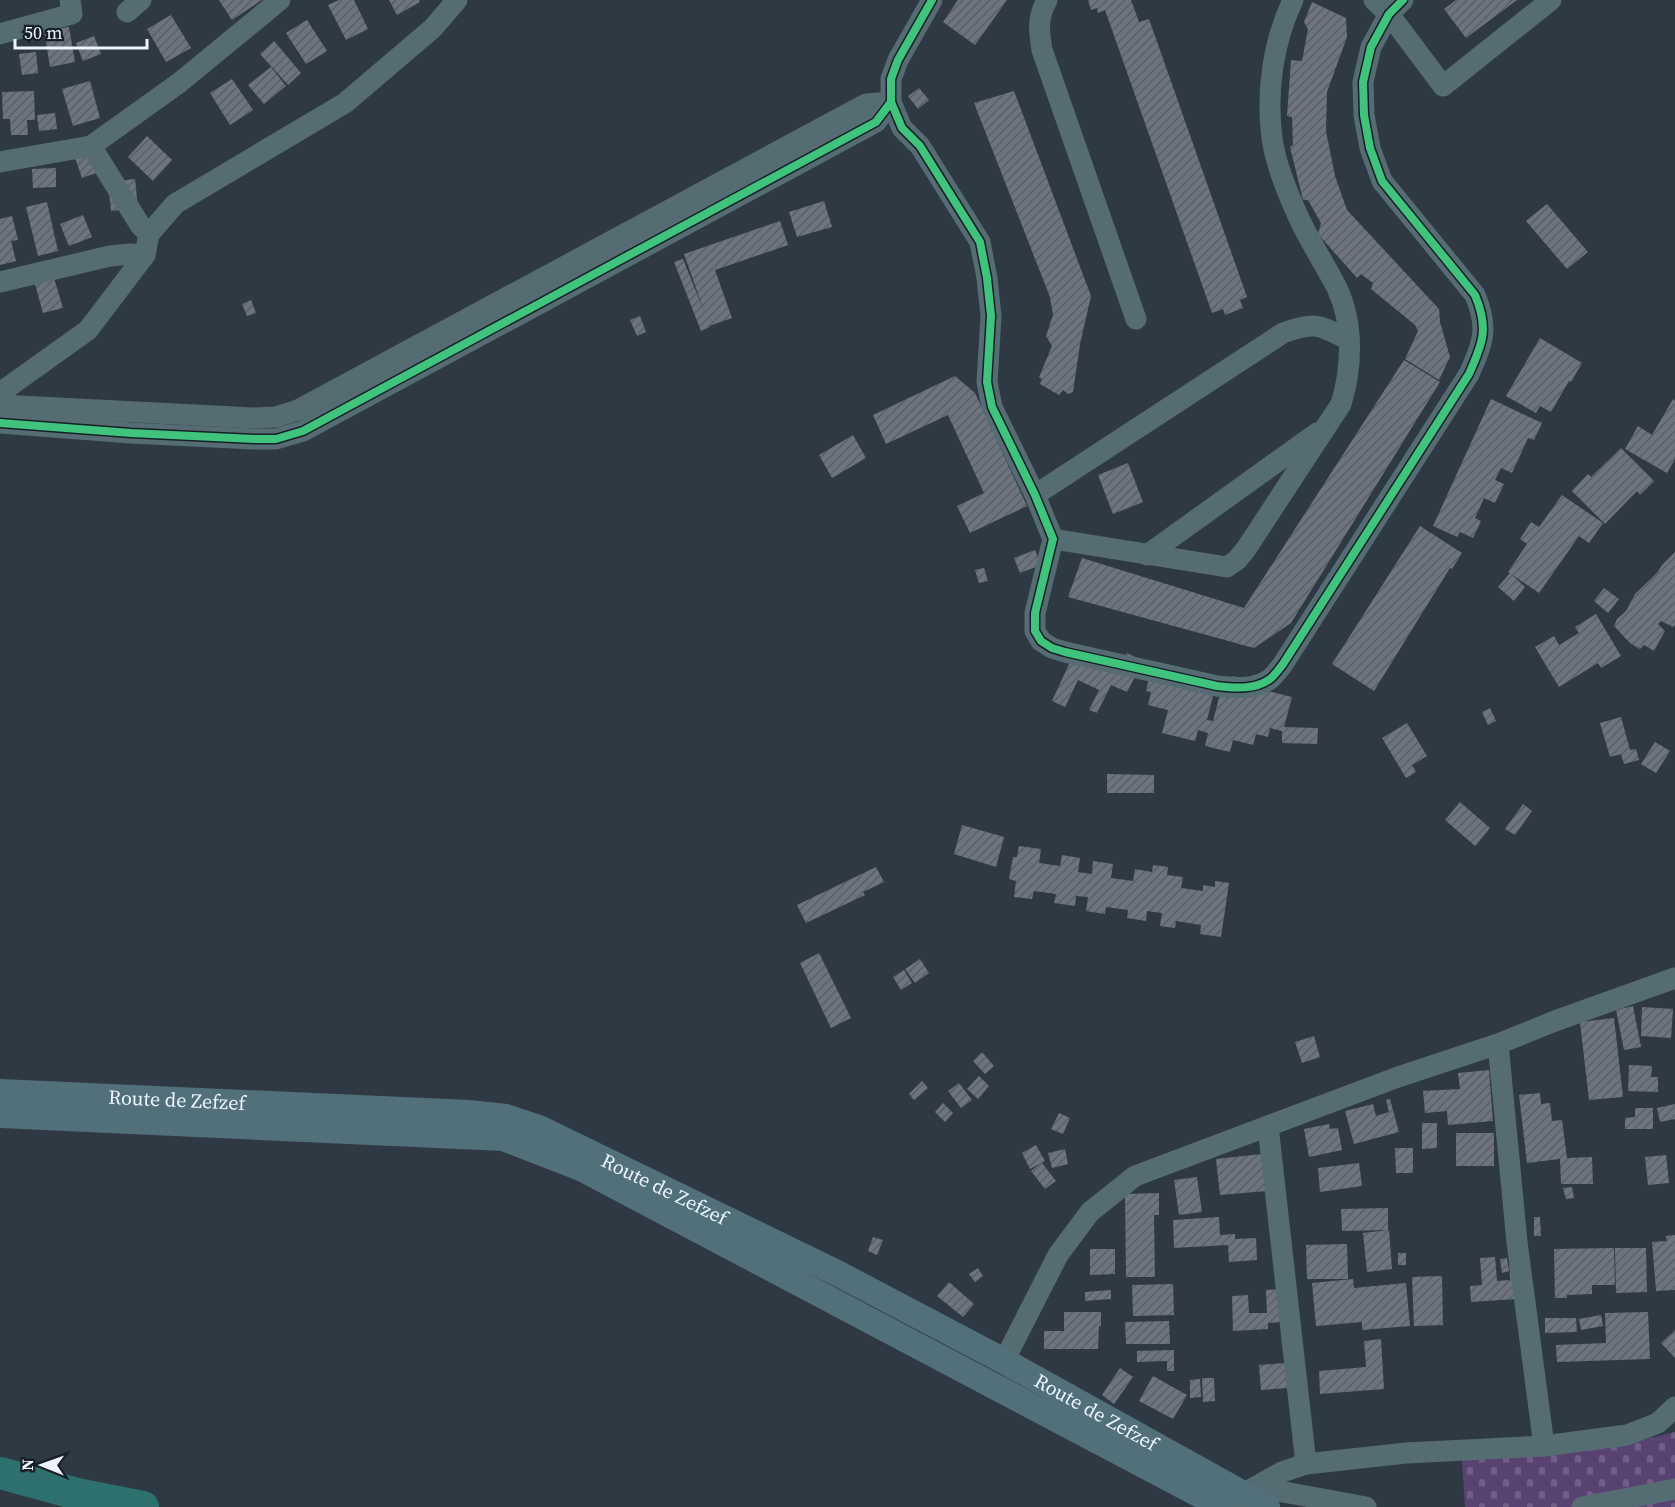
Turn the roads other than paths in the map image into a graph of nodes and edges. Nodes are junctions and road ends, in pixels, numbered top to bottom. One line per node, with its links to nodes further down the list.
1 (70, 0): 9 (street)
2 (280, 0): 11 (street)
3 (457, 0): 13 (street)
4 (932, 0): 10 (street)
5 (1047, 0): 16 (street)
6 (1293, 0): 17 (street)
7 (1551, 0): 8 (street)
8 (1389, 5): 23 (street)
9 (0, 34)
10 (891, 102): 19 (street); 20 (street); 22 (street)
11 (92, 146): 12 (street); 13 (street)
12 (0, 162)
13 (149, 234): 14 (street)
14 (145, 255): 15 (street); 18 (street)
15 (0, 282)
16 (1136, 319)
17 (1349, 340): 21 (street); 22 (street)
18 (0, 393)
19 (0, 405)
20 (0, 423)
21 (1327, 426): 24 (street); 24 (street)
22 (1035, 495): 23 (street)
23 (1053, 539): 24 (street)
24 (1147, 555)
25 (1675, 978): 26 (street)
26 (1498, 1044): 29 (street); 32 (street)
27 (0, 1092): 30 (main road, Route de Zefzef)
28 (0, 1115): 35 (main road, Route de Zefzef)
29 (1268, 1126): 30 (street); 33 (street)
30 (1004, 1361): 35 (main road, Route de Zefzef)
31 (1675, 1407): 32 (street)
32 (1544, 1446): 33 (street)
33 (1306, 1464): 35 (street)
34 (1675, 1489): 37 (street)
35 (1242, 1500): 36 (street)
36 (1366, 1507)
37 (1582, 1507)

